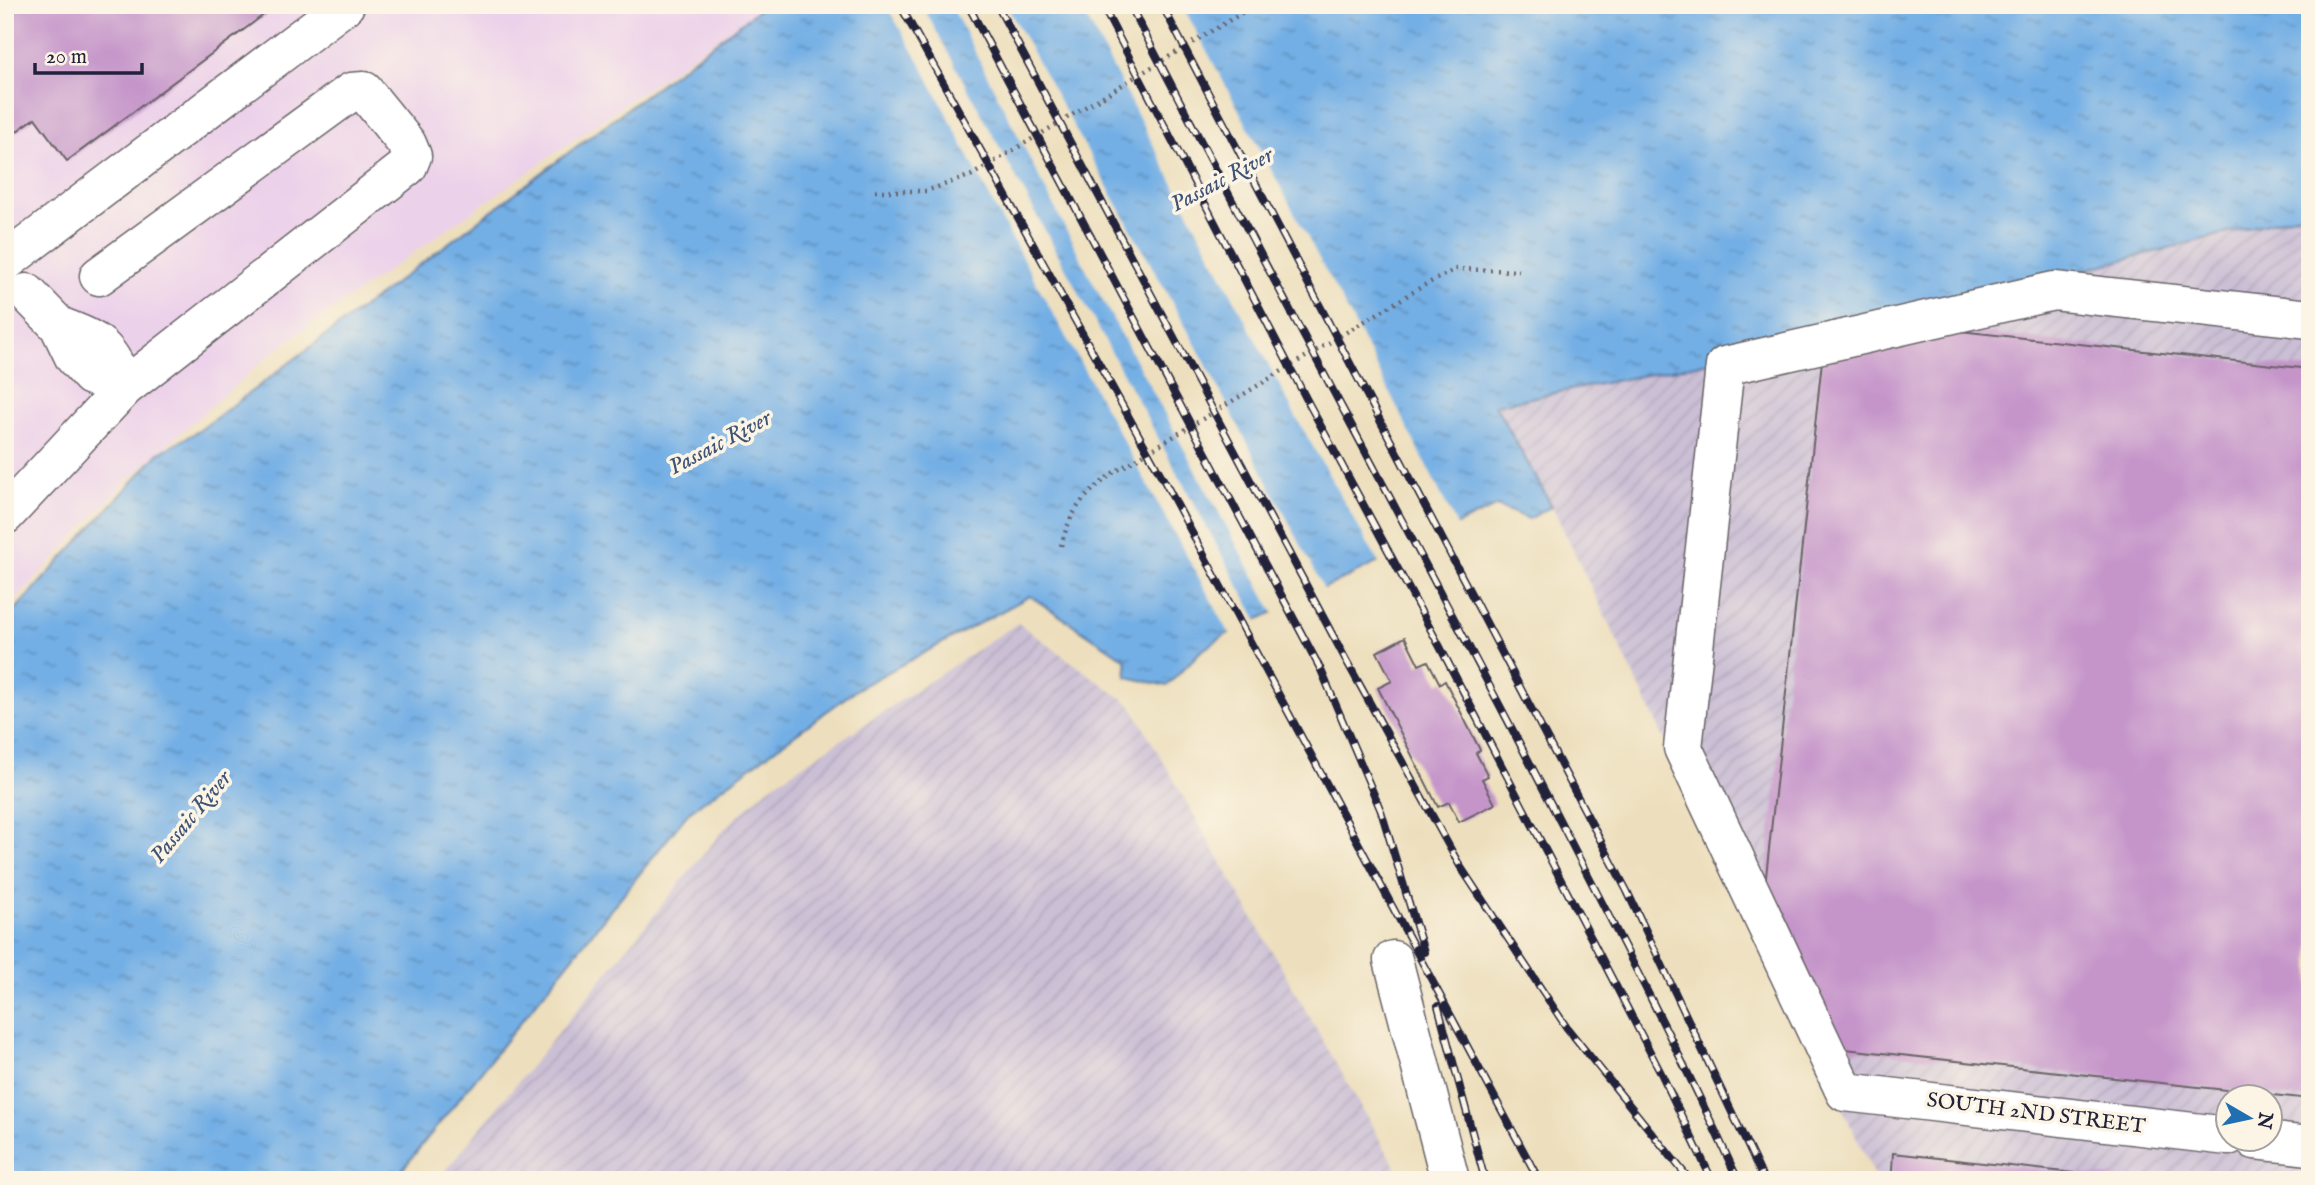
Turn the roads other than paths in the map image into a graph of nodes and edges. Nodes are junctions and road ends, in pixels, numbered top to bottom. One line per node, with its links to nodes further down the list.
1 (345, 5): 3 (street)
2 (99, 276): 5 (street)
3 (11, 282): 5 (street)
4 (2310, 319): 8 (street, SOUTH 2ND STREET)
5 (125, 387): 6 (street)
6 (5, 515)
7 (1393, 960): 11 (street)
8 (2214, 1134)
9 (2284, 1143): 10 (street)
10 (2310, 1146)
11 (1450, 1180)

